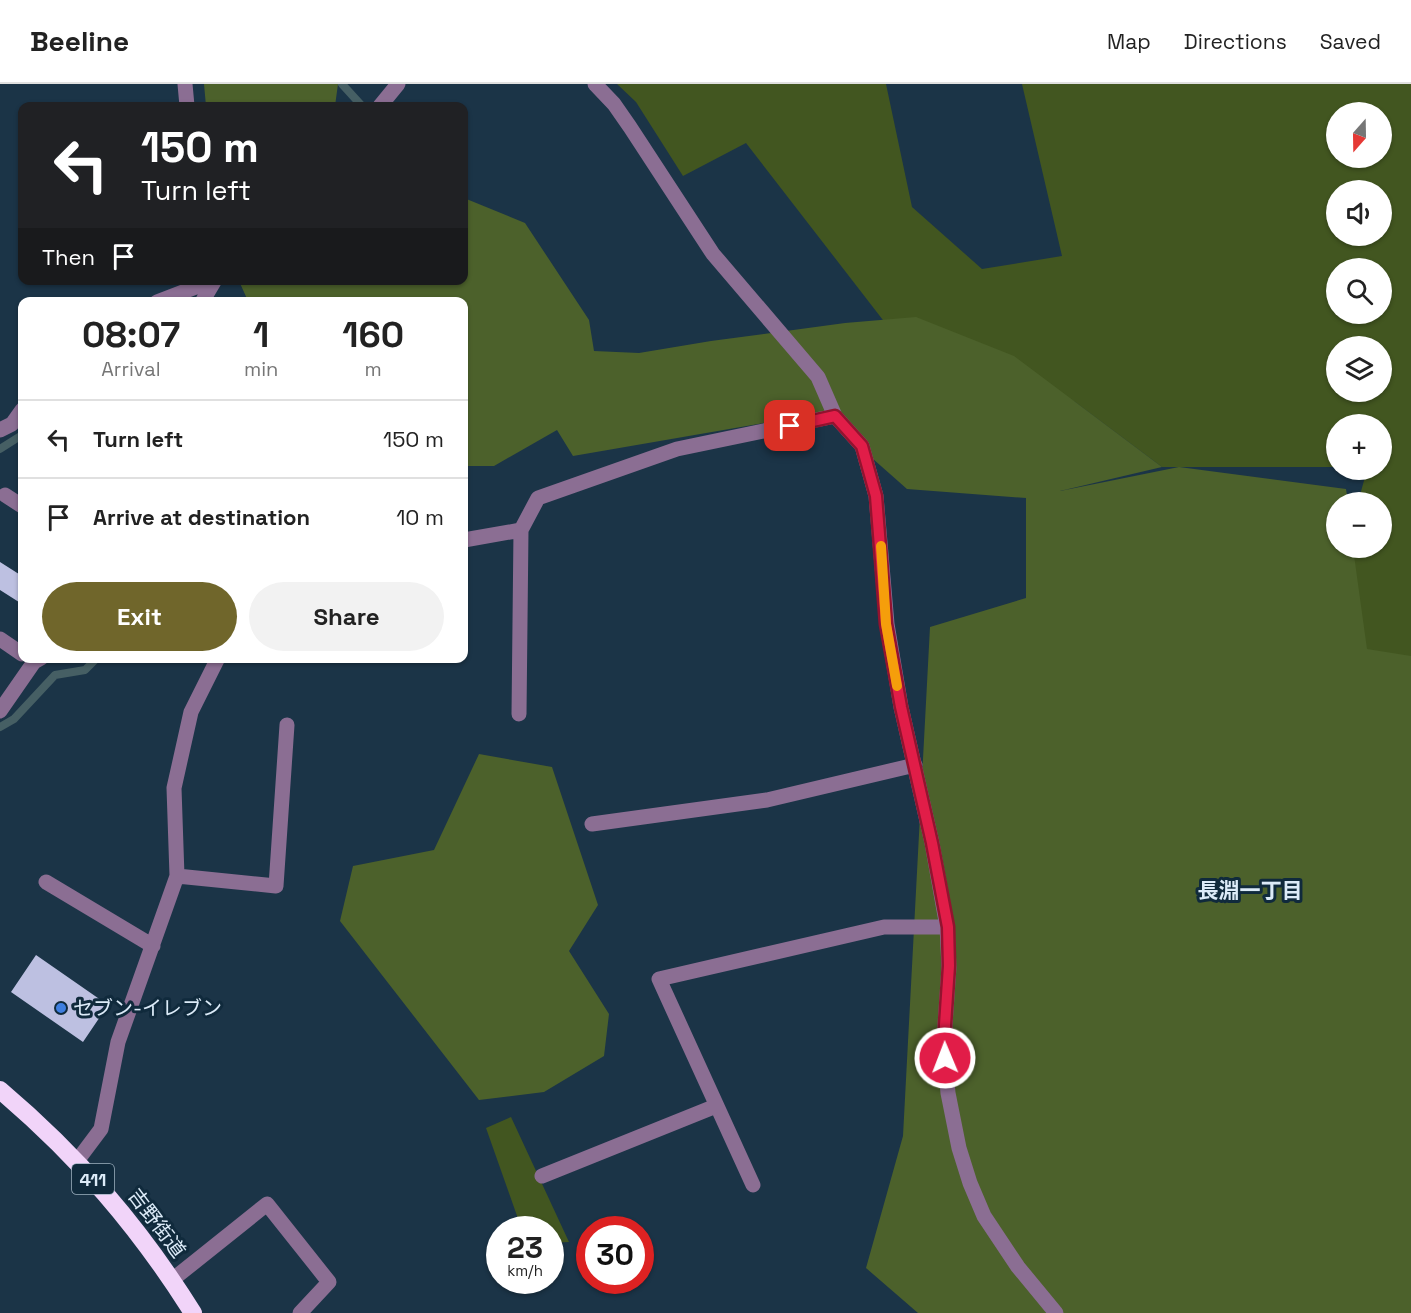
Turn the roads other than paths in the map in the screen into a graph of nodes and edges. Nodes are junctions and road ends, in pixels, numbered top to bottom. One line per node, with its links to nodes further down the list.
1 (185, 84): 4 (street)
2 (398, 84): 5 (street)
3 (595, 84): 9 (street)
4 (187, 102)
5 (383, 102)
6 (203, 285): 7 (street)
7 (168, 297)
8 (18, 416): 10 (street)
9 (835, 416): 13 (street); 22 (street)
10 (0, 430)
11 (5, 495): 12 (street)
12 (18, 503)
13 (521, 530): 14 (street); 20 (street)
14 (468, 539)
15 (0, 639): 16 (street)
16 (18, 650)
17 (29, 663): 19 (street)
18 (216, 663): 24 (street)
19 (0, 711)
20 (519, 714)
21 (287, 725): 24 (street)
22 (915, 765): 23 (street); 26 (street)
23 (592, 824)
24 (177, 876): 27 (street)
25 (46, 882): 27 (street)
26 (948, 927): 29 (street); 36 (street)
27 (153, 946): 30 (street)
28 (0, 1090): 30 (highway, 吉野街道 / 411)
29 (716, 1106): 31 (street); 32 (street)
30 (77, 1161): 33 (highway, 吉野街道 / 411)
31 (542, 1176)
32 (753, 1185)
33 (172, 1280): 34 (highway, 吉野街道 / 411); 35 (street)
34 (193, 1313)
35 (300, 1313)
36 (1056, 1313)

